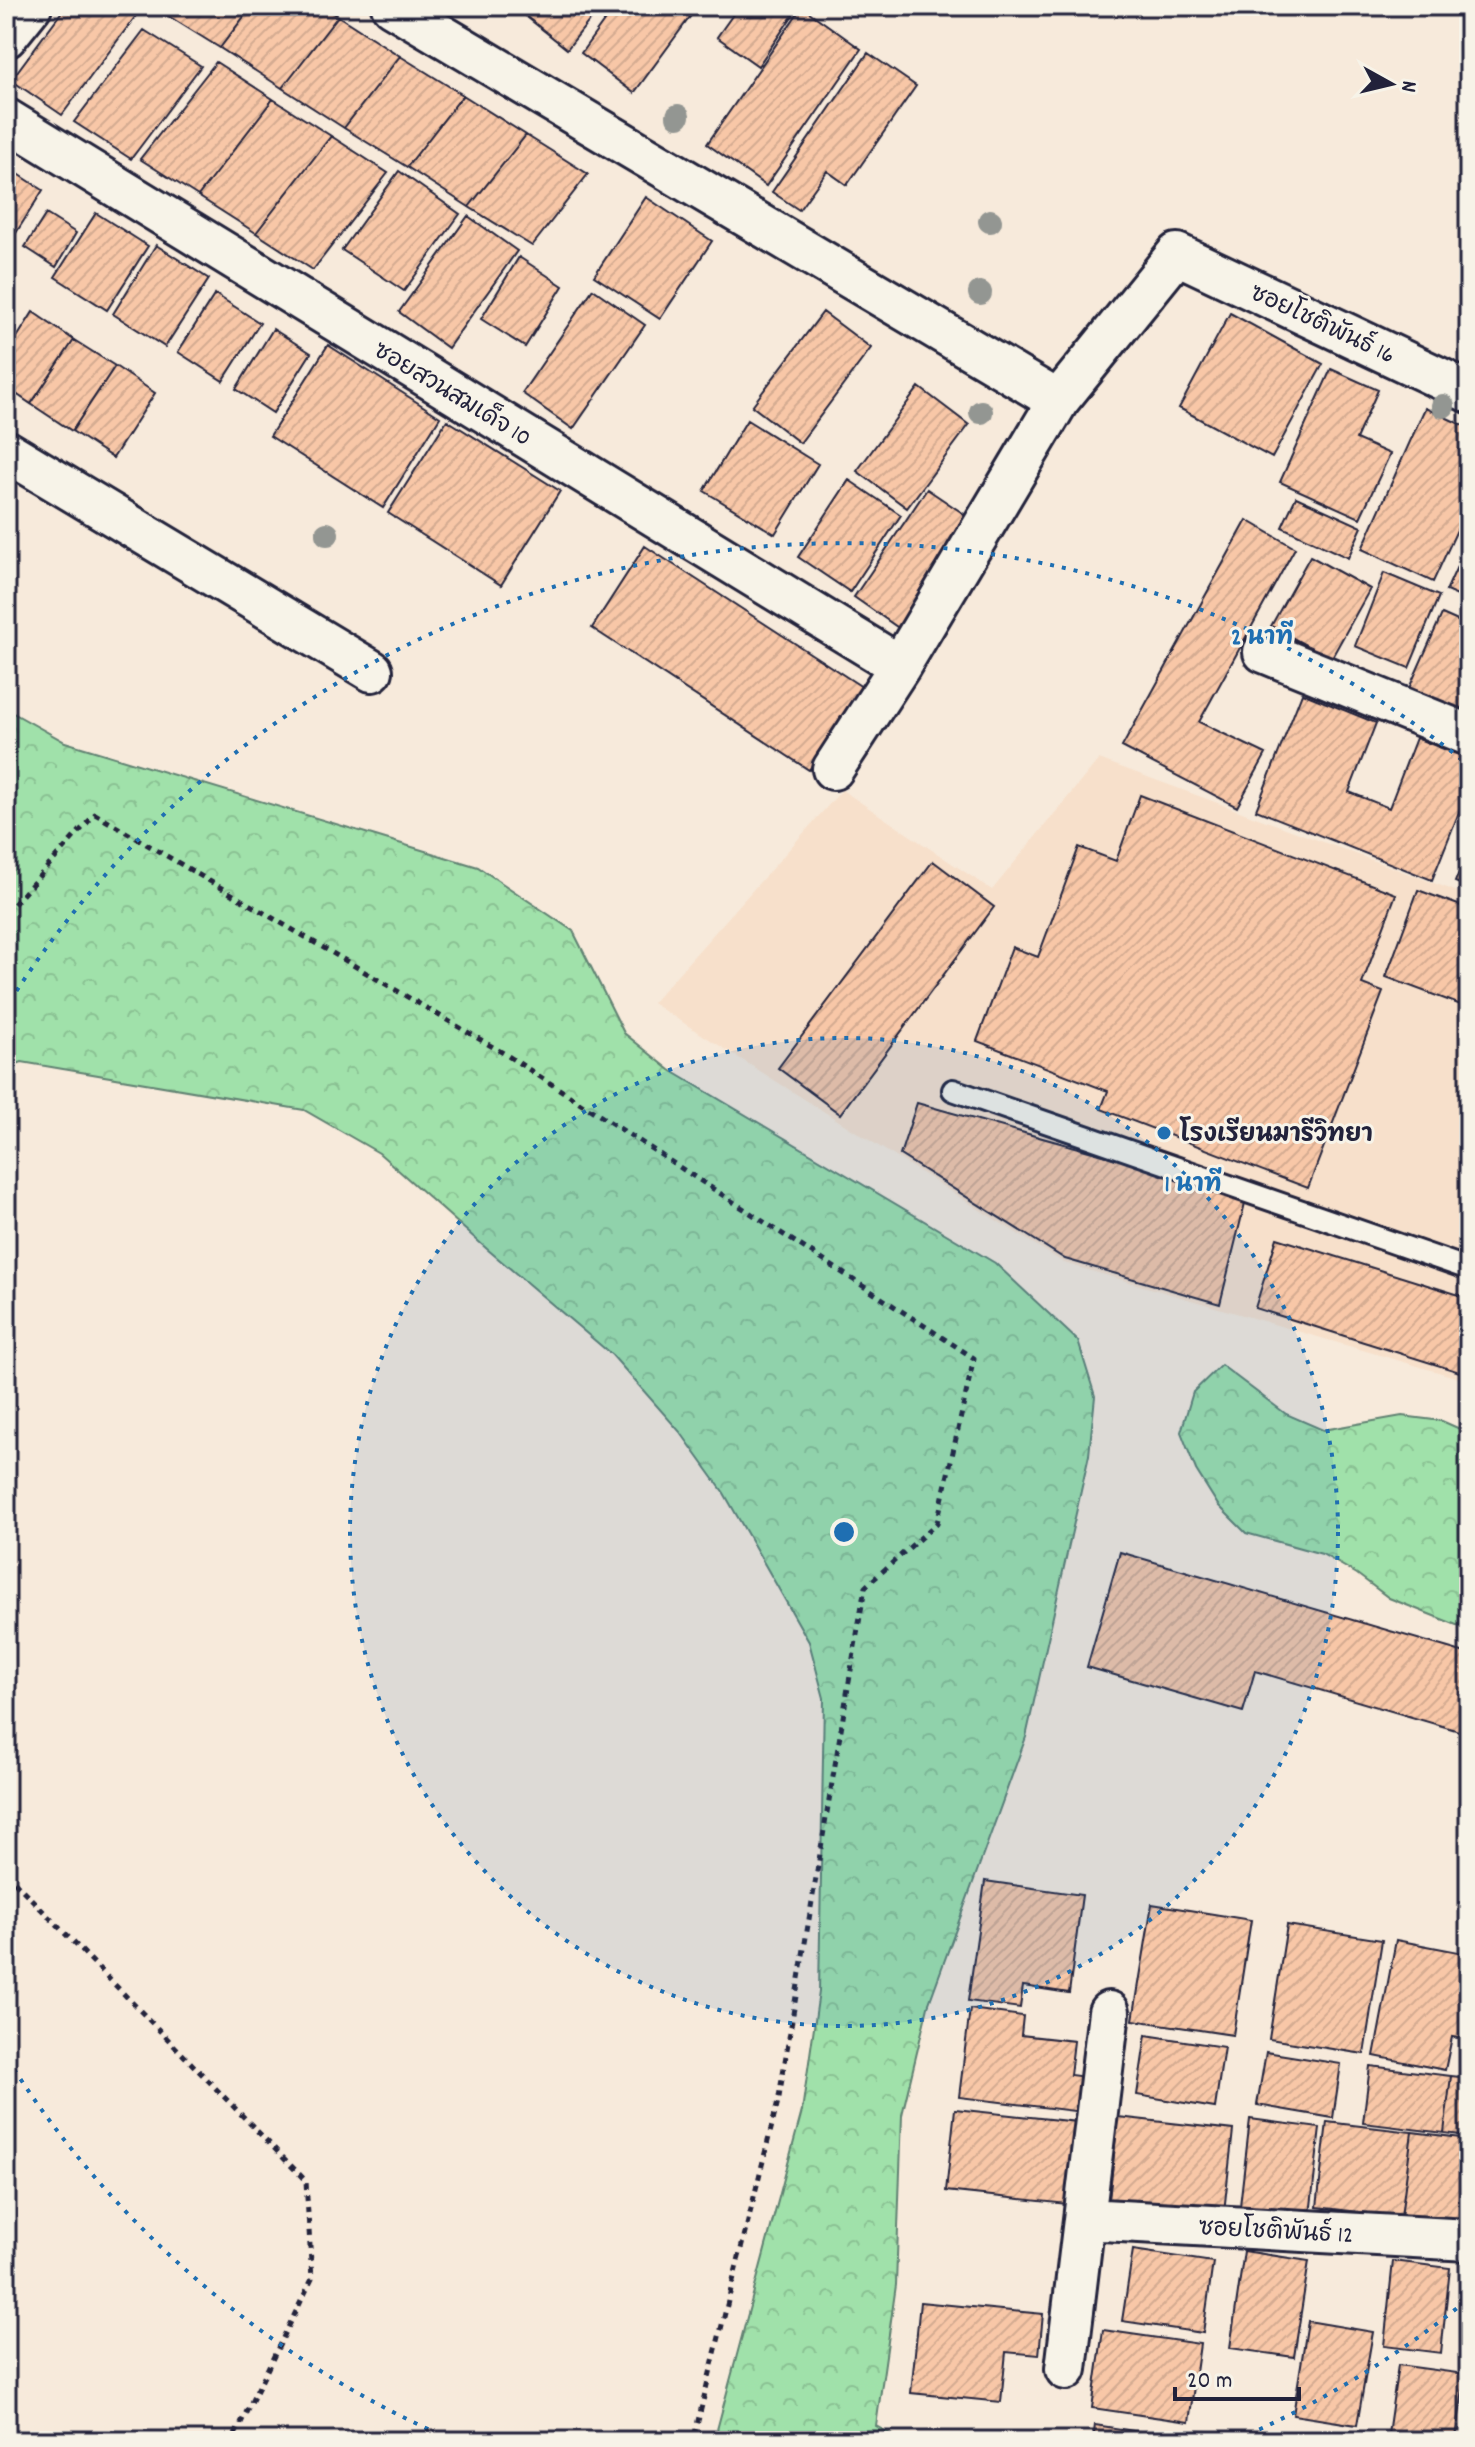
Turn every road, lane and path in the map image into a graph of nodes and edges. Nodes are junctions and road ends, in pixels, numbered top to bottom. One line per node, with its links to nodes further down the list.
1 (31, 6): 3 (street)
2 (392, 6): 6 (street)
3 (6, 37)
4 (6, 119): 9 (street, ซอยสวนสมเด็จ 10)
5 (1469, 392): 6 (street, ซอยโชติพันธ์ 16)
6 (1058, 401): 9 (street)
7 (6, 451): 10 (street)
8 (1264, 652): 11 (street)
9 (900, 666): 12 (street)
10 (372, 671)
11 (1469, 735)
12 (833, 769)
13 (6, 913): 22 (path)
14 (953, 1090): 15 (lane)
15 (1469, 1269)
16 (6, 1873): 21 (path)
17 (1109, 2012): 18 (street)
18 (1084, 2219): 19 (street, ซอยโชติพันธ์ 12); 20 (street)
19 (1469, 2240)
20 (1066, 2369)
21 (232, 2441)
22 (693, 2441)

